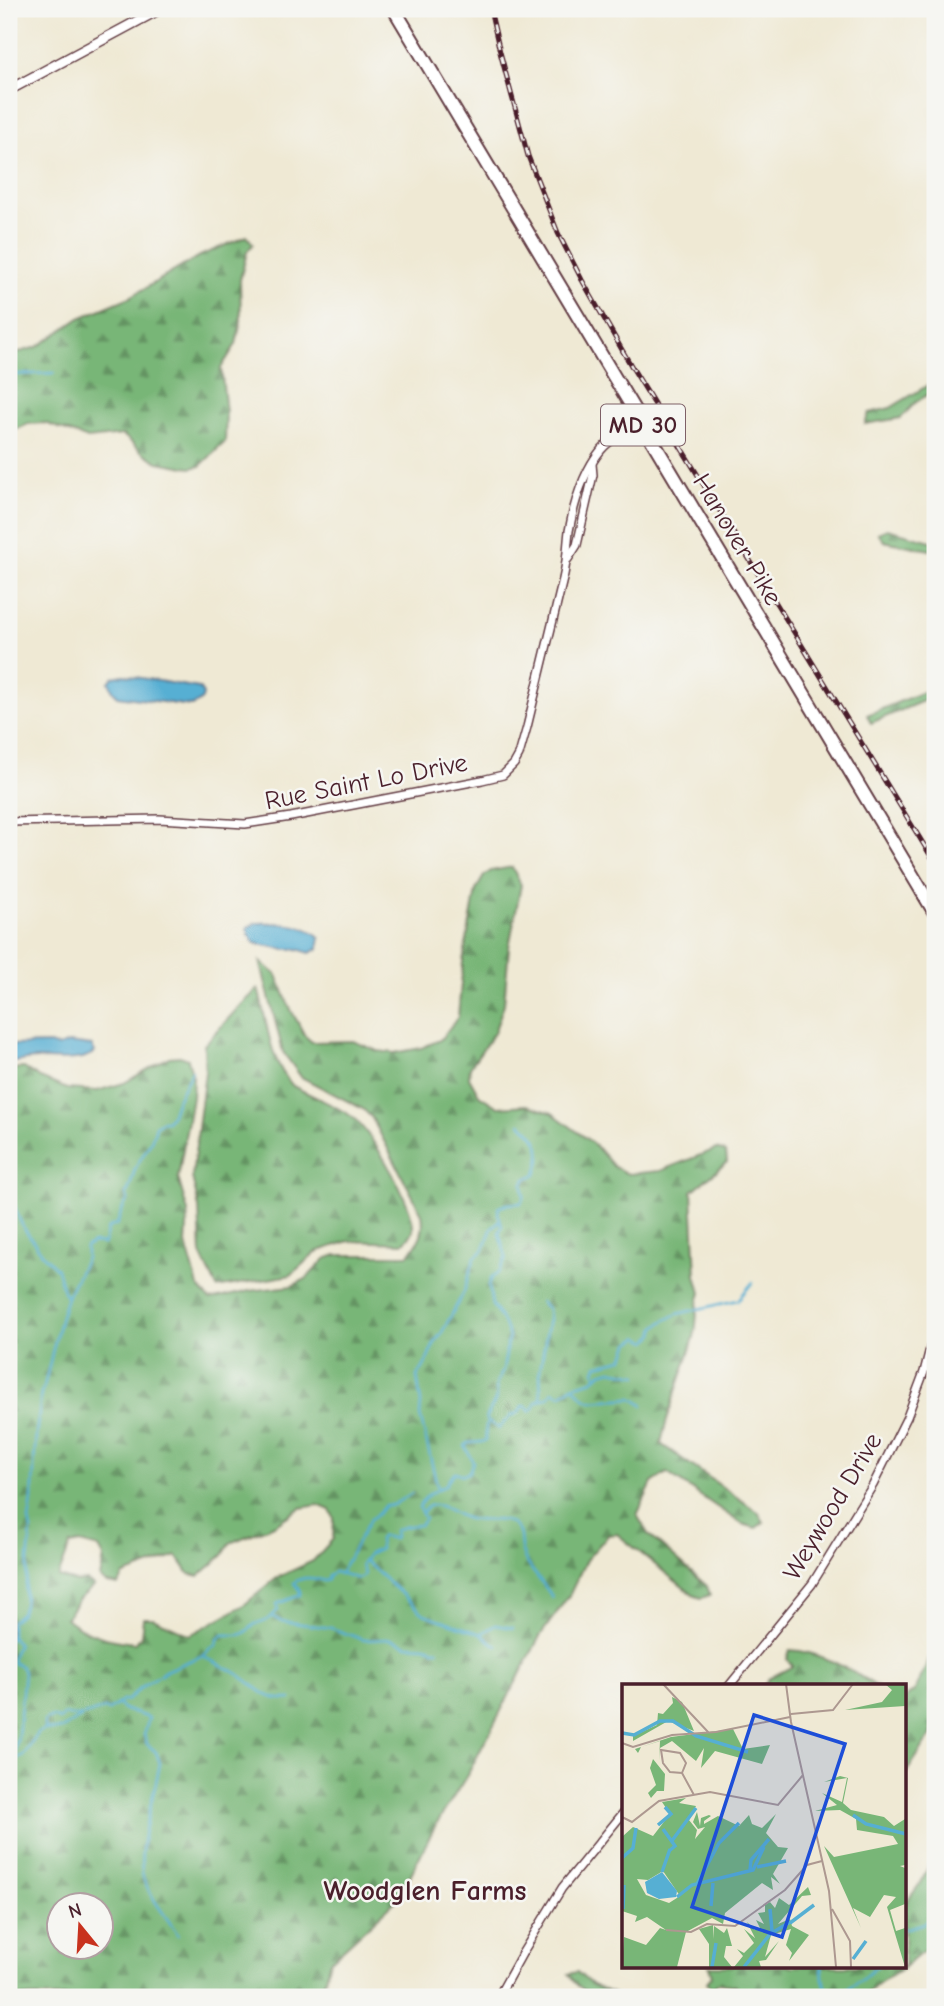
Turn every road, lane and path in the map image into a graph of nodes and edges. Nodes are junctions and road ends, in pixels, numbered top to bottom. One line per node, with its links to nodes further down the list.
1 (160, 9): 3 (street)
2 (394, 9): 4 (highway, Hanover Pike / MD 30)
3 (9, 90)
4 (642, 423): 5 (street, Rue Saint Lo Drive); 6 (highway, Hanover Pike / MD 30)
5 (9, 822)
6 (935, 914)
7 (935, 1329): 8 (street, Weywood Drive)
8 (731, 1684)
9 (622, 1814): 10 (street)
10 (498, 1997)

